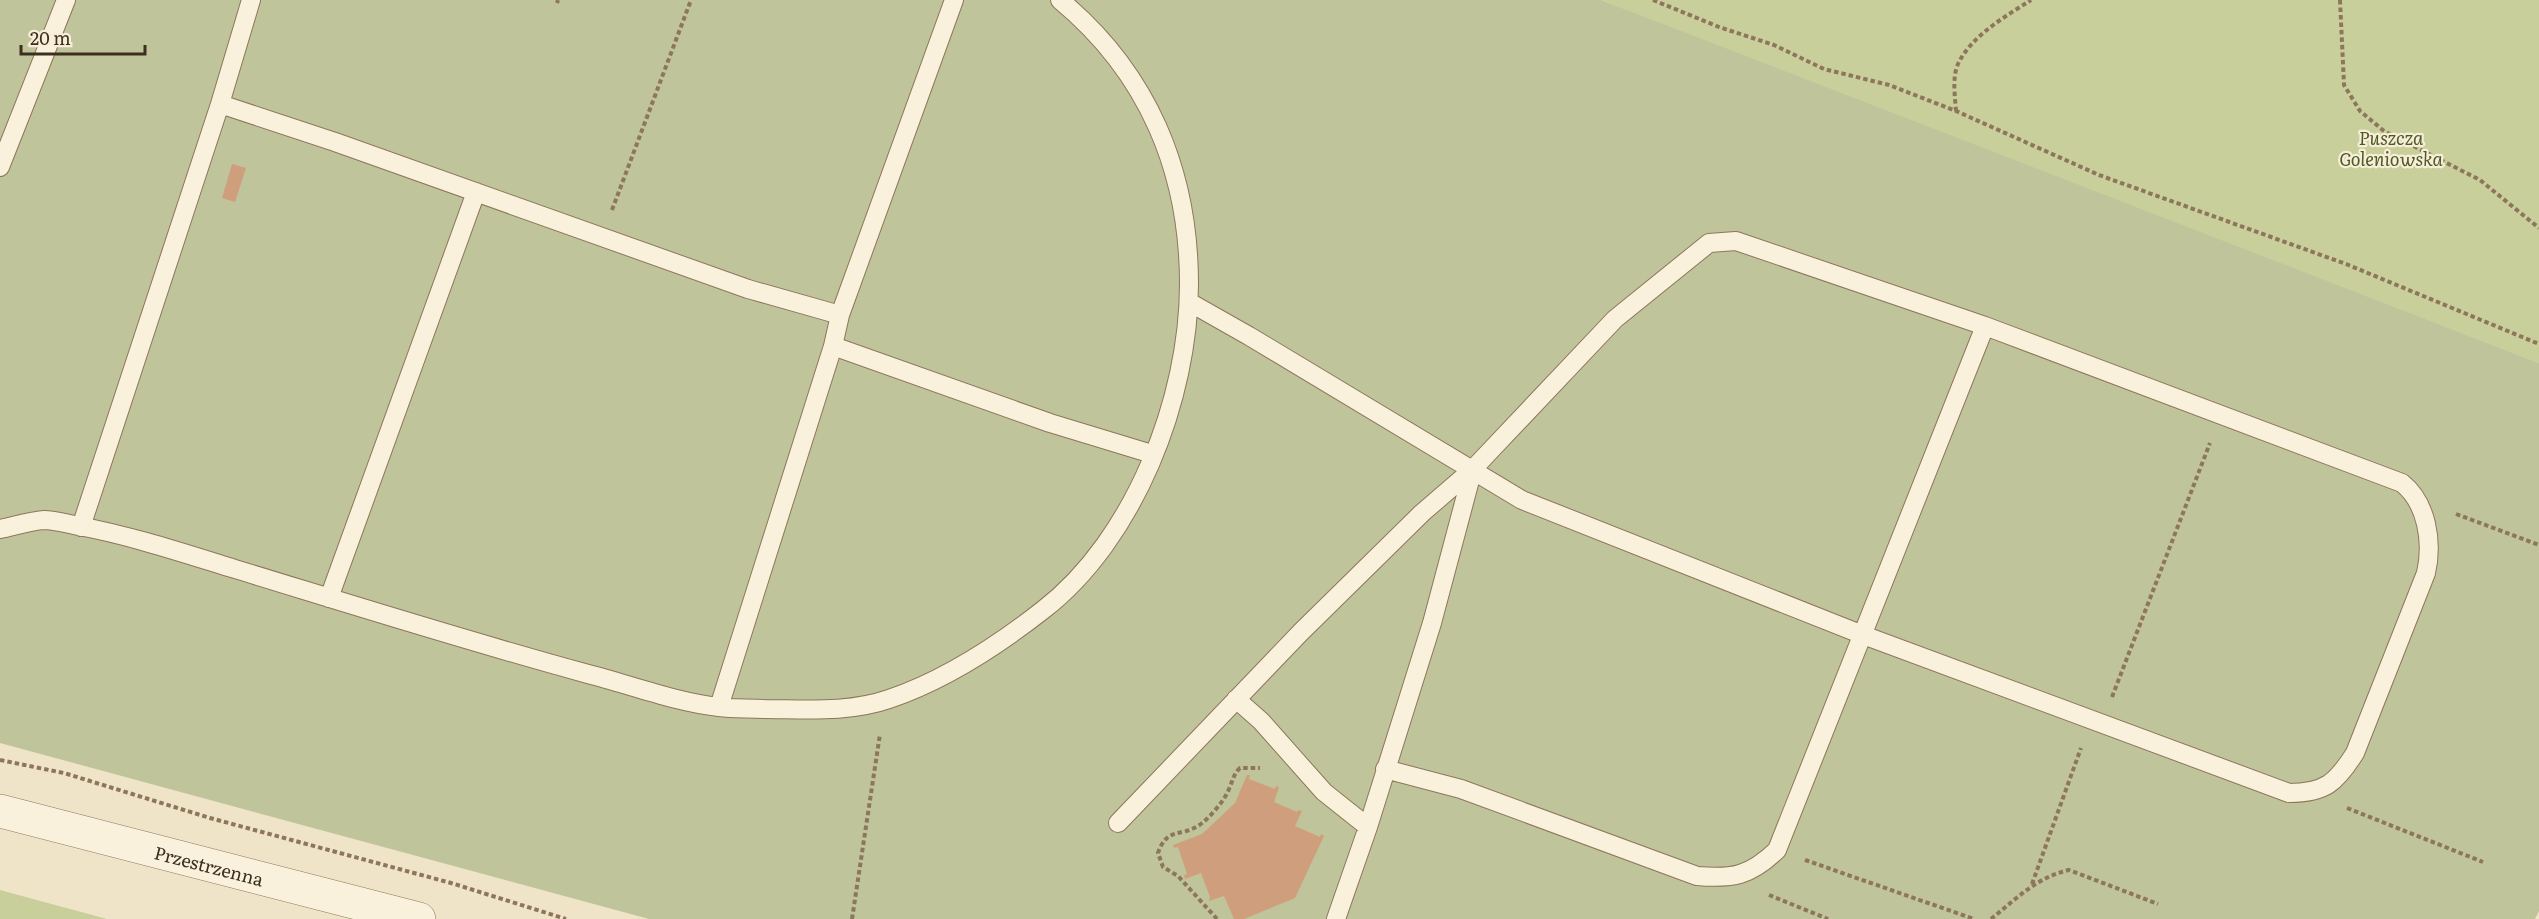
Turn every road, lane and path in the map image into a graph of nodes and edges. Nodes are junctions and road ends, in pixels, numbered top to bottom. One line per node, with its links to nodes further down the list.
1 (66, 0): 11 (lane)
2 (251, 0): 9 (lane)
3 (691, 0): 14 (path)
4 (954, 0): 16 (lane)
5 (1060, 0): 15 (lane)
6 (1653, 0): 10 (path)
7 (2031, 0): 10 (path)
8 (2340, 0): 13 (path)
9 (220, 104): 12 (lane); 24 (lane)
10 (1956, 111): 18 (path)
11 (0, 167)
12 (476, 192): 14 (lane); 27 (lane)
13 (2539, 228)
14 (602, 237): 16 (lane)
15 (1189, 302): 21 (lane); 22 (lane)
16 (840, 315): 19 (lane)
17 (1985, 326): 20 (lane); 22 (lane); 28 (lane)
18 (2539, 344)
19 (834, 346): 21 (lane); 31 (lane)
20 (2221, 415): 23 (lane); 33 (path)
21 (1152, 454): 30 (lane)
22 (1473, 469): 28 (lane); 29 (lane); 35 (lane)
23 (2416, 499): 26 (path); 37 (lane)
24 (81, 527): 25 (lane); 27 (lane)
25 (0, 529)
26 (2539, 544)
27 (329, 598): 31 (lane)
28 (1863, 635): 32 (lane); 41 (lane)
29 (1236, 699): 39 (lane); 40 (lane)
30 (886, 701): 31 (lane); 48 (path)
31 (719, 708)
32 (2080, 716): 33 (lane); 44 (path)
33 (2102, 723): 37 (lane)
34 (0, 760): 47 (path)
35 (1385, 768): 40 (lane); 43 (lane)
36 (1269, 773): 49 (path)
37 (2310, 793): 42 (path)
38 (0, 811): 46 (street, Przestrzenna)
39 (1118, 823)
40 (1368, 827): 50 (lane)
41 (1777, 850): 43 (lane); 52 (path)
42 (2483, 862)
43 (1726, 879): 51 (path)
44 (2032, 885): 45 (path); 53 (path)
45 (2158, 904)
46 (419, 919)
47 (566, 919)
48 (852, 919)
49 (1217, 919)
50 (1336, 919)
51 (1828, 919)
52 (1974, 919)
53 (1991, 919)

